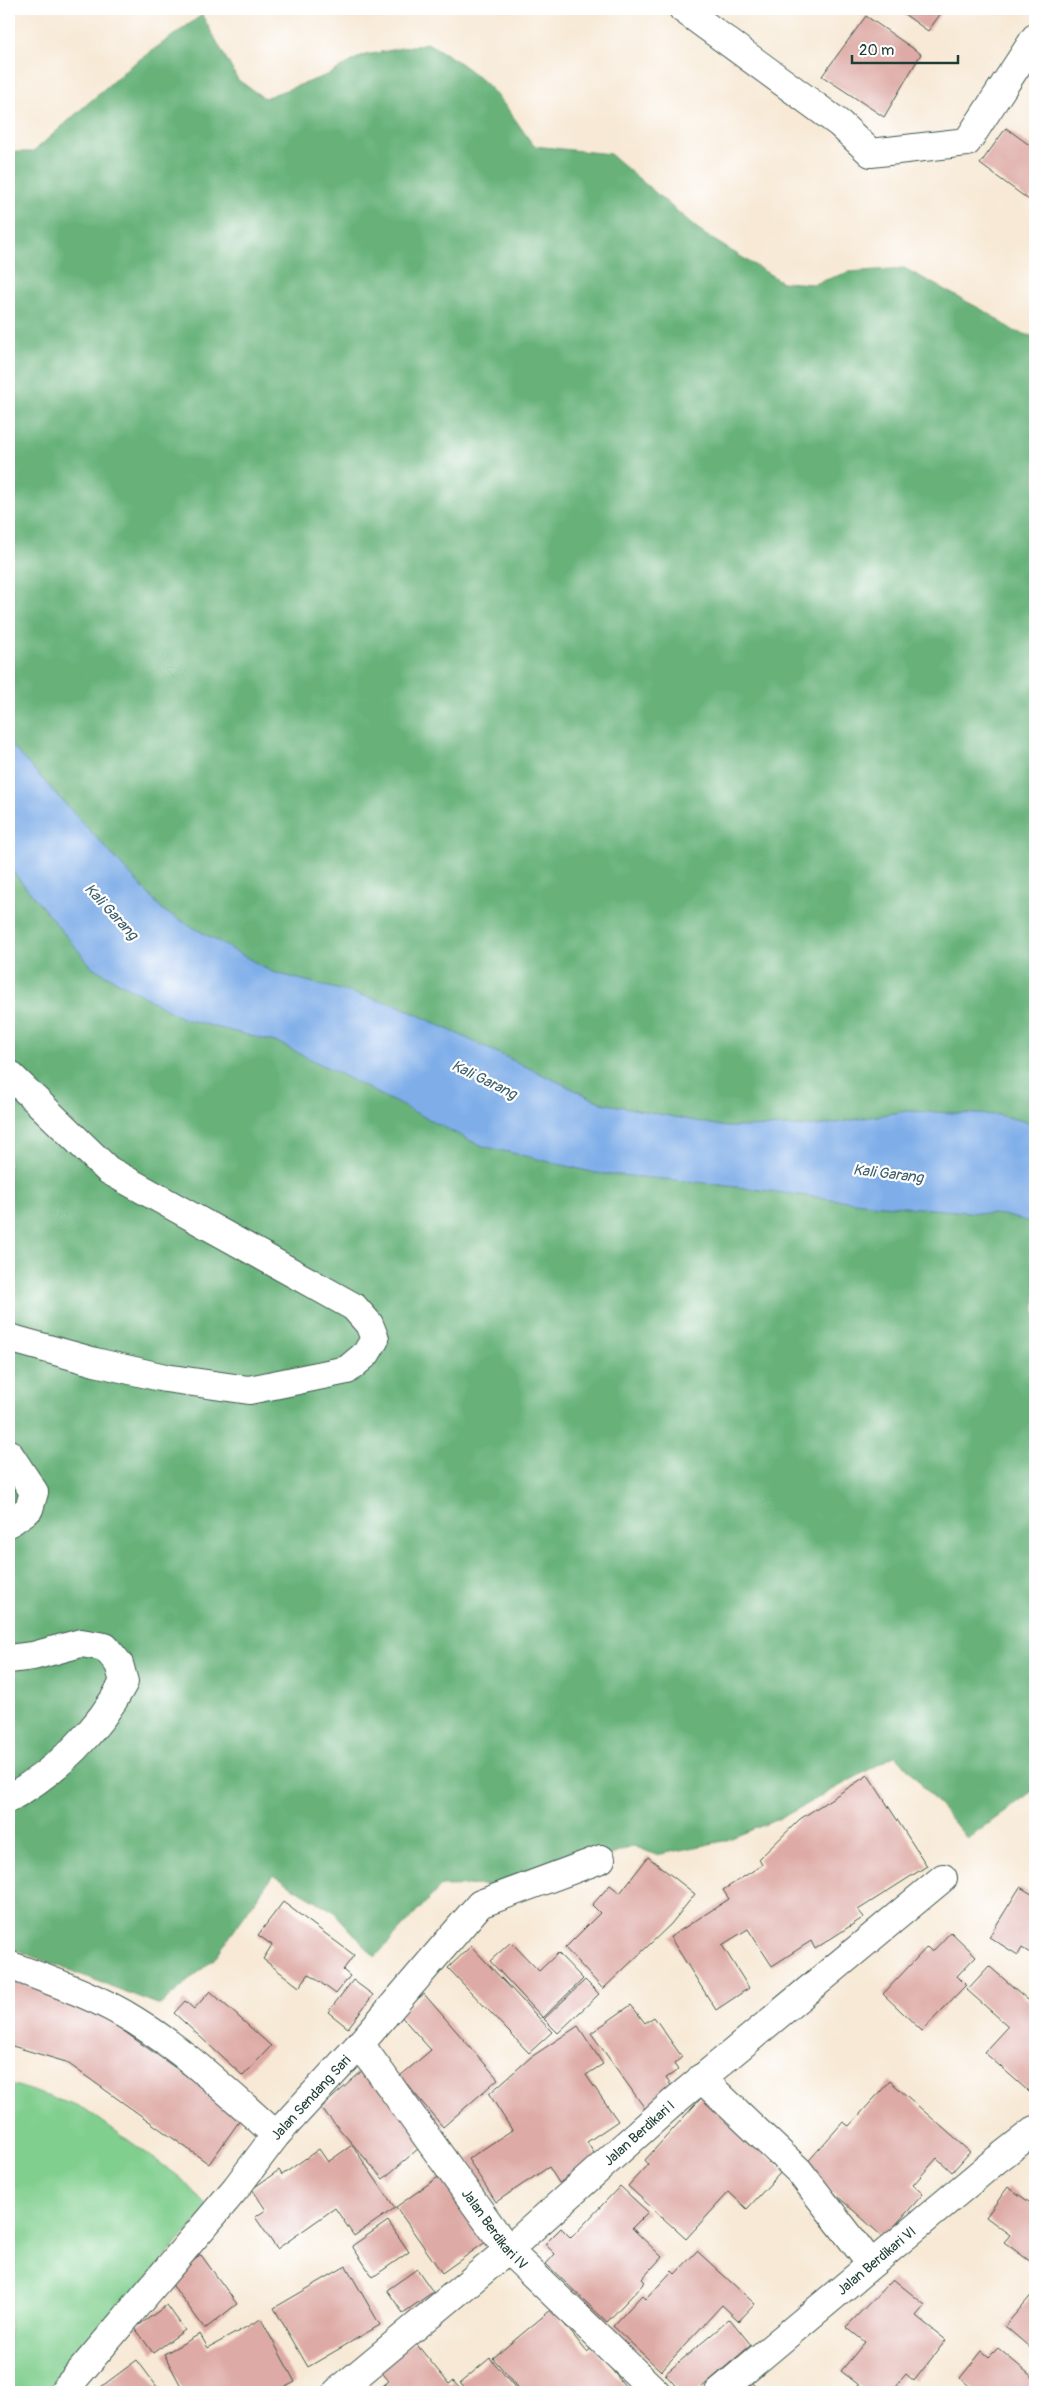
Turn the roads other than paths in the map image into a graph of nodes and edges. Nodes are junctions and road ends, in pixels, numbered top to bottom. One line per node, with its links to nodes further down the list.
1 (683, 9): 2 (street)
2 (1035, 38)
3 (9, 1074): 4 (street)
4 (9, 1338)
5 (9, 1454): 6 (street)
6 (9, 1523)
7 (9, 1659): 8 (street)
8 (9, 1798)
9 (601, 1859): 12 (street, Jalan Sendang Sari)
10 (943, 1878): 13 (street, Jalan Berdikari I)
11 (9, 1965): 15 (street)
12 (360, 2044): 15 (street, Jalan Sendang Sari); 16 (street, Jalan Berdikari IV)
13 (701, 2078): 16 (street, Jalan Berdikari I); 17 (street)
14 (1035, 2130): 17 (street, Jalan Berdikari VI)
15 (276, 2135): 18 (street, Jalan Sendang Sari)
16 (508, 2250): 19 (street, Jalan Berdikari I); 20 (street, Jalan Berdikari IV)
17 (871, 2264): 21 (street, Jalan Berdikari VI)
18 (63, 2392)
19 (337, 2392)
20 (656, 2392)
21 (720, 2392)

